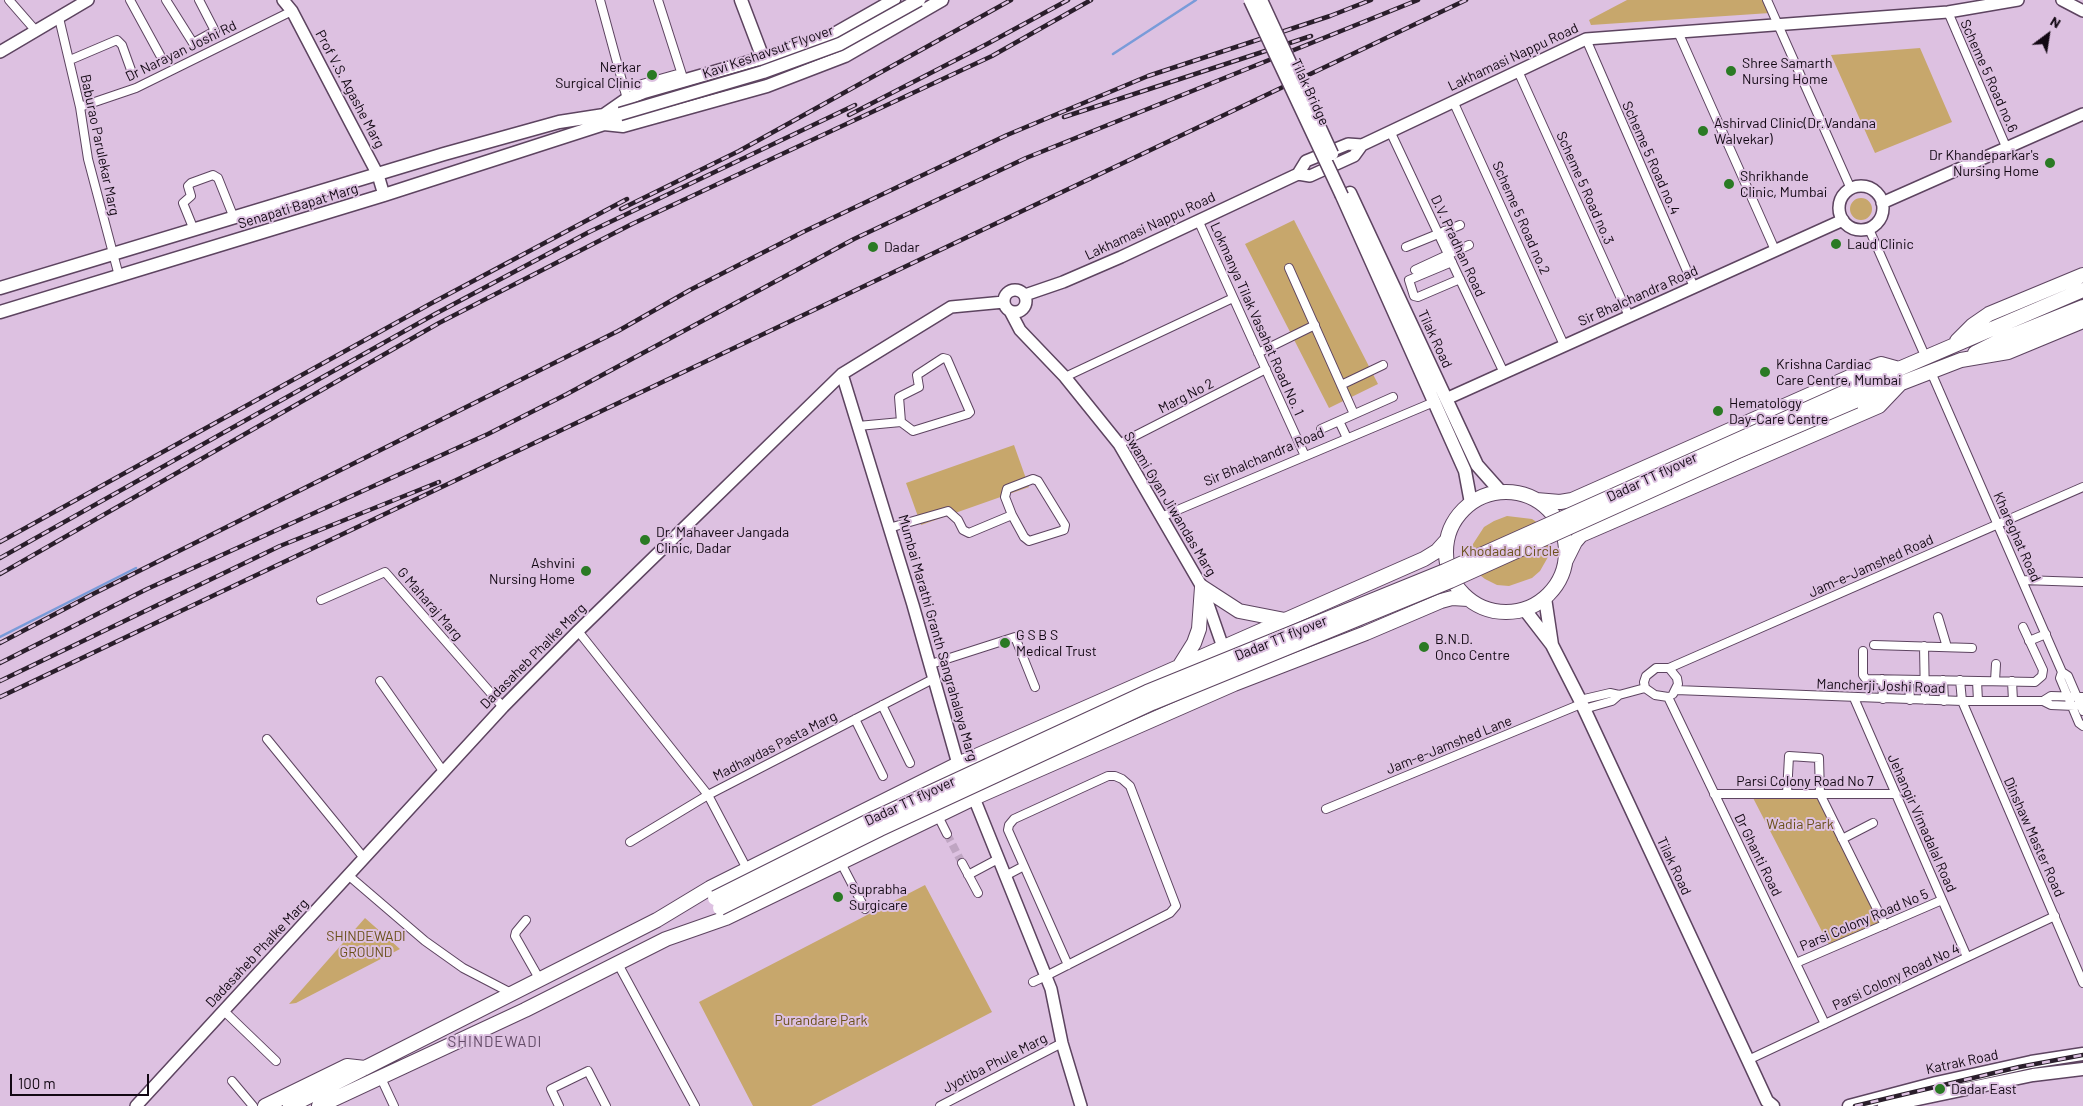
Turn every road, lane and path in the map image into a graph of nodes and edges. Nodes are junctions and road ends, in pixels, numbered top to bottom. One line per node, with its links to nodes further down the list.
1 (9, 0): 24 (street)
2 (88, 0): 21 (street)
3 (130, 0): 28 (street)
4 (199, 0): 16 (street)
5 (283, 0): 19 (street, Prof V.S. Agashe Marg)
6 (600, 0): 35 (street)
7 (658, 0): 33 (street)
8 (741, 0): 29 (main road)
9 (919, 0): 39 (main road, Kavi Keshavsut Flyover, bridge)
10 (942, 0): 23 (main road)
11 (1250, 0): 47 (main road, Tilak Bridge, bridge)
12 (1260, 0): 47 (main road, Tilak Bridge, bridge)
13 (1767, 0): 22 (street)
14 (2018, 0): 20 (street, Lakhamasi Nappu Road)
15 (2062, 0): 18 (street)
16 (168, 1)
17 (889, 1): 23 (street); 29 (main road)
18 (2083, 11)
19 (292, 12): 37 (street, Dr Narayan Joshi Rd); 43 (street, Prof V.S. Agashe Marg)
20 (1948, 12): 22 (street, Lakhamasi Nappu Road); 41 (street, Scheme 5 Road no.6)
21 (59, 18): 24 (street); 30 (street, Baburao Parulekar Marg)
22 (1778, 25): 25 (street, Lakhamasi Nappu Road); 45 (street)
23 (899, 26): 34 (main road)
24 (36, 31): 27 (street)
25 (1678, 32): 26 (street, Lakhamasi Nappu Road); 62 (street)
26 (1586, 39): 32 (street, Lakhamasi Nappu Road); 70 (street, Scheme 5 Road no.4)
27 (0, 52)
28 (160, 55)
29 (763, 58): 33 (main road); 34 (main road)
30 (70, 60): 31 (street); 37 (street, Baburao Parulekar Marg)
31 (131, 70)
32 (1518, 70): 36 (street, Lakhamasi Nappu Road); 78 (street, Scheme 5 Road no.3)
33 (683, 77): 35 (main road)
34 (767, 86): 39 (main road)
35 (625, 94): 39 (main road)
36 (1453, 101): 40 (street, Lakhamasi Nappu Road); 81 (street, Scheme 5 Road no.2)
37 (80, 107): 63 (street, Baburao Parulekar Marg)
38 (2083, 114): 41 (street)
39 (599, 120): 42 (main road, Senapati Bapat Marg); 44 (main road, Senapati Bapat Marg)
40 (1390, 131): 52 (street, Lakhamasi Nappu Road); 58 (street, D.V. Pradhan Road)
41 (2007, 149): 48 (street)
42 (438, 156): 43 (main road, Senapati Bapat Marg); 44 (main road)
43 (378, 175): 46 (street, Prof V.S. Agashe Marg); 49 (main road, Senapati Bapat Marg)
44 (445, 176): 46 (main road, Senapati Bapat Marg)
45 (1851, 189): 48 (street); 53 (street)
46 (384, 195): 55 (main road, Senapati Bapat Marg)
47 (1346, 195): 97 (main road, Tilak Road)
48 (1882, 203): 56 (street)
49 (276, 206): 50 (main road, Senapati Bapat Marg); 55 (main road)
50 (248, 214): 51 (main road, Senapati Bapat Marg); 59 (main road)
51 (234, 218): 57 (main road, Senapati Bapat Marg); 57 (street)
52 (1198, 220): 73 (street, Lakhamasi Nappu Road); 74 (street, Lokmanya Tilak Vasahat Road No. 1)
53 (1843, 220): 56 (street); 62 (street, Sir Bhalchandra Road)
54 (1460, 225): 58 (street)
55 (282, 226): 59 (main road, Senapati Bapat Marg)
56 (1869, 229): 84 (street)
57 (194, 230): 63 (main road, Senapati Bapat Marg)
58 (1441, 233): 61 (street); 64 (street, D.V. Pradhan Road)
59 (255, 234): 68 (main road, Senapati Bapat Marg)
60 (1469, 245): 64 (street)
61 (1406, 247)
62 (1775, 250): 70 (street, Sir Bhalchandra Road)
63 (112, 254): 68 (street, Baburao Parulekar Marg); 71 (main road, Senapati Bapat Marg)
64 (1451, 256): 66 (street); 69 (street, D.V. Pradhan Road); 69 (street)
65 (1289, 268): 80 (street)
66 (1415, 270)
67 (2083, 275): 82 (highway)
68 (119, 276): 77 (main road, Senapati Bapat Marg)
69 (1460, 279): 90 (street, D.V. Pradhan Road)
70 (1694, 287): 78 (street, Sir Bhalchandra Road)
71 (0, 288)
72 (2083, 290): 82 (highway)
73 (1025, 295): 75 (street); 75 (street)
74 (1233, 298): 83 (street, Lokmanya Tilak Vasahat Road No. 1); 92 (street)
75 (1007, 307): 91 (street, Dadasaheb Phalke Marg); 92 (street, Swami Gyan Jiwandas Marg)
76 (2083, 307): 85 (highway)
77 (0, 312)
78 (1629, 316): 81 (street, Sir Bhalchandra Road)
79 (2083, 321): 85 (highway)
80 (1315, 325): 83 (street); 93 (street)
81 (1564, 346): 90 (street, Sir Bhalchandra Road)
82 (1952, 347): 84 (highway)
83 (1258, 353): 88 (street, Lokmanya Tilak Vasahat Road No. 1)
84 (1926, 358): 87 (highway)
85 (1961, 360): 89 (highway)
86 (1384, 366): 93 (street)
87 (1900, 369): 95 (highway); 108 (highway)
88 (1266, 370): 104 (street, Marg No 2); 105 (street, Lokmanya Tilak Vasahat Road No. 1)
89 (1931, 372): 94 (highway); 112 (street, Khareghat Road)
90 (1504, 373): 97 (street, Sir Bhalchandra Road)
91 (842, 374): 101 (street, Mumbai Marathi Granth Sangrahalaya Marg); 127 (street, Dadasaheb Phalke Marg)
92 (1065, 377): 104 (street, Swami Gyan Jiwandas Marg)
93 (1341, 384): 98 (street)
94 (1899, 385): 95 (highway); 115 (highway)
95 (1853, 395): 208 (highway, Dadar TT flyover, bridge)
96 (1393, 397): 98 (street)
97 (1440, 400): 103 (street, Sir Bhalchandra Road); 107 (main road, Tilak Road); 109 (main road, Tilak Road)
98 (1354, 414): 99 (street)
99 (1340, 421): 102 (street); 103 (street)
100 (901, 422): 100 (street); 101 (street)
101 (858, 426): 113 (street, Mumbai Marathi Granth Sangrahalaya Marg)
102 (1320, 429)
103 (1346, 438): 105 (street, Sir Bhalchandra Road)
104 (1119, 444): 111 (street, Swami Gyan Jiwandas Marg)
105 (1305, 456): 111 (street, Sir Bhalchandra Road)
106 (2083, 487): 112 (street, Jam-e-Jamshed Road)
107 (1501, 492): 108 (highway); 109 (highway)
108 (1536, 500): 115 (highway)
109 (1471, 503): 114 (highway)
110 (1012, 515): 110 (street); 113 (street)
111 (1161, 518): 118 (street, Swami Gyan Jiwandas Marg)
112 (1998, 524): 116 (street, Khareghat Road); 143 (street, Jam-e-Jamshed Road)
113 (890, 528): 140 (street, Mumbai Marathi Granth Sangrahalaya Marg)
114 (1446, 541): 119 (highway); 121 (highway)
115 (1566, 560): 120 (highway)
116 (2022, 580): 117 (street); 129 (street, Khareghat Road)
117 (2083, 582)
118 (1202, 587): 125 (highway); 134 (street, Swami Gyan Jiwandas Marg); 142 (highway)
119 (1345, 594): 125 (highway); 128 (highway)
120 (1546, 598): 123 (highway); 131 (main road, Tilak Road)
121 (1468, 599): 123 (highway); 128 (highway)
122 (320, 600): 175 (street, G Maharaj Marg)
123 (1524, 610): 131 (main road, Tilak Road)
124 (1938, 617): 135 (street)
125 (1285, 620): 134 (highway)
126 (2023, 627): 130 (street)
127 (578, 631): 175 (street, Dadasaheb Phalke Marg); 189 (street)
128 (1366, 633): 155 (highway)
129 (2046, 634): 130 (street); 137 (street, Khareghat Road)
130 (2029, 641): 139 (street)
131 (1552, 645): 173 (main road, Tilak Road)
132 (1874, 645): 133 (street)
133 (1924, 646): 135 (street); 148 (street)
134 (1222, 647): 142 (highway); 155 (street, Swami Gyan Jiwandas Marg)
135 (1947, 647): 136 (street)
136 (1972, 648)
137 (2052, 649): 139 (street); 144 (street, Khareghat Road)
138 (1863, 651): 146 (street)
139 (2036, 656): 154 (street)
140 (931, 664): 145 (street, Mumbai Marathi Granth Sangrahalaya Marg); 156 (street)
141 (1996, 664): 153 (street)
142 (1179, 667): 159 (highway)
143 (1669, 668): 157 (street); 158 (street)
144 (2062, 672): 160 (street); 161 (street, Khareghat Road)
145 (935, 678): 172 (street, Madhavdas Pasta Marg); 182 (street, Mumbai Marathi Granth Sangrahalaya Marg)
146 (1882, 679): 147 (street); 164 (street)
147 (1910, 680): 148 (street); 165 (street)
148 (1925, 680): 149 (street); 166 (street)
149 (1943, 680): 150 (street); 167 (street)
150 (1960, 680): 152 (street); 168 (street, Dinshaw Master Road)
151 (380, 681): 183 (street)
152 (1977, 681): 153 (street); 169 (street)
153 (1995, 681): 154 (street)
154 (2012, 681): 170 (street)
155 (1240, 682): 179 (highway)
156 (1035, 687)
157 (1646, 688): 162 (street); 173 (street, Jam-e-Jamshed Lane)
158 (1676, 690): 162 (street); 163 (street, Mancherji Joshi Road)
159 (1114, 695): 179 (highway); 182 (highway)
160 (2068, 696): 161 (street, Mancherji Joshi Road); 171 (street, Mancherji Joshi Road); 174 (street)
161 (2080, 696): 176 (street, Khareghat Road)
162 (1668, 697): 185 (street, Dr Ghanti Road)
163 (1854, 698): 164 (street, Mancherji Joshi Road); 188 (street, Jehangir Vimadalal Road)
164 (1883, 699): 165 (street, Mancherji Joshi Road)
165 (1910, 700): 166 (street, Mancherji Joshi Road)
166 (1925, 700): 167 (street, Mancherji Joshi Road)
167 (1944, 701): 168 (street, Mancherji Joshi Road)
168 (1962, 701): 169 (street, Mancherji Joshi Road); 210 (street, Dinshaw Master Road)
169 (1978, 701): 170 (street, Mancherji Joshi Road)
170 (2013, 701): 171 (street, Mancherji Joshi Road)
171 (2044, 701): 174 (street)
172 (882, 705): 177 (street, Madhavdas Pasta Marg); 181 (street)
173 (1582, 705): 191 (street, Jam-e-Jamshed Lane); 229 (main road, Tilak Road)
174 (2072, 706): 176 (street); 178 (street)
175 (503, 707): 183 (street, Dadasaheb Phalke Marg)
176 (2082, 708)
177 (855, 719): 184 (street); 189 (street, Madhavdas Pasta Marg)
178 (2083, 726)
179 (1132, 729): 190 (highway)
180 (267, 739): 197 (street)
181 (910, 763)
182 (958, 764): 190 (street, Mumbai Marathi Granth Sangrahalaya Marg); 202 (highway)
183 (443, 771): 197 (street, Dadasaheb Phalke Marg)
184 (883, 776)
185 (1714, 794): 186 (street, Parsi Colony Road No 7); 216 (street, Dr Ghanti Road)
186 (1786, 794): 187 (street, Parsi Colony Road No 7); 187 (street)
187 (1820, 794): 188 (street, Parsi Colony Road No 7); 195 (street)
188 (1896, 794): 207 (street, Jehangir Vimadalal Road)
189 (708, 795): 196 (street, Madhavdas Pasta Marg); 202 (street)
190 (974, 798): 192 (highway); 198 (street, Mumbai Marathi Granth Sangrahalaya Marg)
191 (1326, 809)
192 (938, 816): 194 (street); 199 (highway)
193 (1873, 823): 195 (street)
194 (947, 834)
195 (1842, 839): 213 (street)
196 (630, 842)
197 (364, 858): 204 (street, Dadasaheb Phalke Marg)
198 (998, 859): 203 (street); 205 (street, Mumbai Marathi Granth Sangrahalaya Marg)
199 (841, 863): 209 (street); 214 (highway)
200 (962, 864): 203 (street)
201 (1024, 866): 205 (street); 218 (street); 218 (street)
202 (747, 869): 212 (highway)
203 (968, 875): 206 (street)
204 (348, 876): 223 (street); 224 (street, Dadasaheb Phalke Marg)
205 (1005, 876): 219 (street, Mumbai Marathi Granth Sangrahalaya Marg)
206 (978, 893)
207 (1942, 900): 213 (street, Parsi Colony Road No 5); 215 (street, Jehangir Vimadalal Road)
208 (718, 903): 212 (highway); 214 (highway)
209 (865, 909)
210 (2055, 916): 215 (street, Parsi Colony Road No 4); 222 (street, Dinshaw Master Road)
211 (526, 920): 220 (street)
212 (657, 920): 220 (highway)
213 (1885, 925): 216 (street, Parsi Colony Road No 5)
214 (666, 939): 217 (highway)
215 (1968, 957): 225 (street, Parsi Colony Road No 4)
216 (1796, 963): 225 (street, Dr Ghanti Road)
217 (618, 964): 235 (highway); 249 (street)
218 (1068, 965): 219 (street)
219 (1046, 976): 221 (street); 226 (street, Mumbai Marathi Granth Sangrahalaya Marg)
220 (540, 980): 223 (highway)
221 (1033, 982)
222 (2083, 982)
223 (513, 994): 231 (highway)
224 (224, 1011): 230 (street); 241 (street, Dadasaheb Phalke Marg)
225 (1825, 1024): 229 (street, Parsi Colony Road No 4)
226 (1062, 1043): 239 (street, Jyotiba Phule Marg); 252 (street, Mumbai Marathi Granth Sangrahalaya Marg)
227 (2083, 1054): 228 (main road, Katrak Road)
228 (2064, 1057): 232 (main road, Katrak Road); 234 (main road)
229 (1748, 1060): 240 (main road, Tilak Road)
230 (276, 1061)
231 (366, 1068): 238 (highway); 243 (highway)
232 (2032, 1068): 234 (main road, Katrak Road); 237 (main road, Katrak Road)
233 (2083, 1068): 234 (main road, Katrak Road)
234 (2068, 1070)
235 (380, 1076): 238 (highway); 246 (street)
236 (232, 1081): 242 (street)
237 (1938, 1088): 253 (main road, Katrak Road); 254 (main road, Katrak Road)
238 (342, 1094): 244 (highway); 245 (highway)
239 (953, 1099): 250 (street, Jyotiba Phule Marg); 251 (street)
240 (1769, 1104)
241 (136, 1106)
242 (254, 1106)
243 (266, 1106)
244 (290, 1106)
245 (318, 1106)
246 (394, 1106)
247 (559, 1106): 248 (street)
248 (606, 1106)
249 (695, 1106)
250 (940, 1106)
251 (958, 1106)
252 (1081, 1106)
253 (1849, 1106)
254 (1884, 1106)

